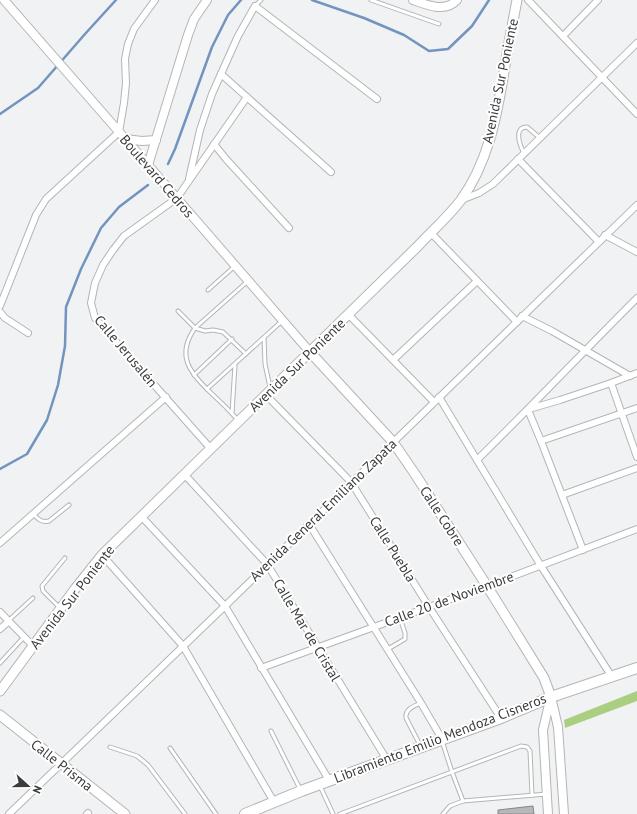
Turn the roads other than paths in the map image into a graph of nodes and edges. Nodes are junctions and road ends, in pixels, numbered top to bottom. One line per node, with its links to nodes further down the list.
1 (4, 0): 20 (street, Boulevard Cedros)
2 (155, 0): 20 (street)
3 (207, 0): 23 (street)
4 (261, 0): 11 (lane)
5 (371, 0): 12 (lane)
6 (413, 0): 7 (street)
7 (457, 0)
8 (517, 0): 31 (main road, Avenida Sur Poniente)
9 (528, 0): 13 (street)
10 (598, 0): 13 (street)
11 (255, 6): 15 (street); 18 (street)
12 (439, 24)
13 (562, 36): 16 (street)
14 (637, 43): 16 (street)
15 (221, 74): 17 (street); 29 (street)
16 (602, 77): 19 (street); 21 (street)
17 (247, 97): 24 (street); 28 (street)
18 (377, 99)
19 (637, 114)
20 (119, 132): 22 (street, Boulevard Cedros); 43 (street)
21 (540, 138): 25 (street); 25 (lane)
22 (125, 139): 23 (street); 27 (street, Boulevard Cedros)
23 (156, 140): 27 (street)
24 (214, 144): 29 (street); 33 (street)
25 (524, 153): 26 (street)
26 (518, 159): 31 (street); 36 (street)
27 (148, 164): 30 (street, Boulevard Cedros)
28 (331, 172)
29 (188, 183): 30 (street)
30 (178, 198): 38 (street, Boulevard Cedros); 65 (street, Calle Jerusalén)
31 (461, 200): 34 (main road, Avenida Sur Poniente)
32 (637, 204): 35 (street, Avenida General Emiliano Zapata)
33 (289, 228)
34 (431, 233): 39 (street); 46 (main road, Avenida Sur Poniente)
35 (606, 235): 36 (street, Avenida General Emiliano Zapata); 37 (street)
36 (599, 242): 47 (street, Avenida General Emiliano Zapata)
37 (637, 252)
38 (235, 266): 40 (street, Boulevard Cedros); 41 (lane)
39 (477, 280): 49 (street); 57 (street)
40 (248, 281): 48 (street, Boulevard Cedros); 50 (lane)
41 (208, 290)
42 (637, 298): 54 (street)
43 (0, 306)
44 (178, 311): 50 (lane)
45 (0, 312): 51 (street)
46 (348, 314): 55 (main road, Avenida Sur Poniente); 57 (street)
47 (522, 316): 49 (street, Avenida General Emiliano Zapata); 54 (street)
48 (282, 321): 52 (lane); 55 (street, Boulevard Cedros)
49 (516, 322): 66 (street, Avenida General Emiliano Zapata)
50 (195, 328): 53 (lane); 60 (lane)
51 (28, 333)
52 (264, 338): 56 (lane); 64 (lane)
53 (232, 339): 56 (lane); 60 (lane)
54 (585, 350): 61 (street); 69 (street)
55 (310, 352): 64 (main road, Avenida Sur Poniente); 74 (main road, Calle Cobre)
56 (246, 354): 58 (lane)
57 (393, 360): 67 (street)
58 (234, 365): 63 (lane); 70 (lane)
59 (637, 373): 61 (street)
60 (194, 375): 63 (lane)
61 (630, 376): 62 (street)
62 (611, 384): 69 (street); 71 (street)
63 (208, 389): 70 (lane)
64 (268, 392): 72 (main road, Avenida Sur Poniente); 80 (street, Calle Puebla)
65 (166, 397): 75 (street, Calle Jerusalén); 83 (street)
66 (439, 397): 67 (street, Avenida General Emiliano Zapata); 77 (street)
67 (434, 402): 74 (street, Avenida General Emiliano Zapata)
68 (637, 408): 71 (street)
69 (528, 409): 73 (street); 77 (street)
70 (232, 413): 72 (lane)
71 (622, 413): 73 (street); 76 (street)
72 (239, 421): 75 (main road, Avenida Sur Poniente)
73 (541, 441): 81 (street)
74 (393, 442): 80 (street, Avenida General Emiliano Zapata); 93 (main road, Calle Cobre)
75 (211, 449): 79 (main road, Avenida Sur Poniente)
76 (637, 457)
77 (477, 460): 92 (street)
78 (637, 468): 81 (street)
79 (184, 474): 84 (main road, Avenida Sur Poniente); 91 (street, Calle Mar de Cristal)
80 (352, 482): 85 (street, Avenida General Emiliano Zapata); 96 (street, Calle Puebla)
81 (562, 495): 88 (street)
82 (69, 506): 83 (lane)
83 (33, 514): 87 (street)
84 (141, 516): 89 (main road, Avenida Sur Poniente); 95 (street)
85 (309, 524): 91 (street, Avenida General Emiliano Zapata); 101 (street)
86 (637, 529): 88 (street, Calle 20 de Noviembre)
87 (0, 543)
88 (583, 550): 92 (street, Calle 20 de Noviembre)
89 (102, 555): 97 (main road, Avenida Sur Poniente); 105 (street)
90 (65, 558): 97 (lane)
91 (267, 564): 95 (street, Avenida General Emiliano Zapata); 106 (street, Calle Mar de Cristal)
92 (541, 566): 93 (street, Calle 20 de Noviembre); 111 (street)
93 (487, 586): 96 (street, Calle 20 de Noviembre); 113 (main road, Calle Cobre)
94 (33, 598): 100 (lane)
95 (224, 606): 105 (street, Avenida General Emiliano Zapata); 109 (street)
96 (429, 607): 99 (street, Calle 20 de Noviembre); 116 (street, Calle Puebla)
97 (61, 608): 104 (main road, Avenida Sur Poniente)
98 (0, 612): 100 (street)
99 (400, 617): 101 (street, Calle 20 de Noviembre); 107 (lane)
100 (9, 621): 102 (street); 103 (street)
101 (374, 626): 106 (street, Calle 20 de Noviembre); 107 (street)
102 (0, 629)
103 (24, 636): 104 (street); 108 (lane)
104 (33, 646): 112 (main road, Avenida Sur Poniente)
105 (183, 646): 123 (street, Avenida General Emiliano Zapata); 132 (street)
106 (317, 647): 109 (street, Calle 20 de Noviembre); 122 (street, Calle Mar de Cristal)
107 (388, 649): 114 (street)
108 (0, 663)
109 (261, 668): 125 (street)
110 (637, 668): 111 (main road, Libramiento Emilio Mendoza Cisneros)
111 (612, 677): 113 (main road, Libramiento Emilio Mendoza Cisneros)
112 (0, 691)
113 (551, 697): 116 (main road, Libramiento Emilio Mendoza Cisneros); 128 (street); 129 (street)
114 (421, 703): 118 (street); 119 (lane)
115 (0, 715): 123 (main road, Calle Prisma)
116 (501, 718): 118 (main road, Libramiento Emilio Mendoza Cisneros)
117 (271, 731): 127 (lane)
118 (442, 739): 119 (main road, Libramiento Emilio Mendoza Cisneros); 124 (lane)
119 (421, 746): 122 (main road, Libramiento Emilio Mendoza Cisneros)
120 (110, 747): 135 (lane)
121 (170, 748): 136 (lane)
122 (387, 760): 125 (main road, Libramiento Emilio Mendoza Cisneros)
123 (62, 764): 133 (street, Avenida General Emiliano Zapata); 134 (main road, Calle Prisma)
124 (452, 772): 130 (lane); 131 (lane); 139 (lane)
125 (329, 780): 126 (main road, Libramiento Emilio Mendoza Cisneros)
126 (319, 784): 127 (main road, Libramiento Emilio Mendoza Cisneros); 138 (lane)
127 (301, 791): 132 (main road, Libramiento Emilio Mendoza Cisneros)
128 (562, 792): 129 (street); 142 (street)
129 (547, 794): 130 (lane); 141 (street)
130 (532, 795): 131 (lane)
131 (463, 801): 140 (lane)
132 (274, 802): 137 (main road, Libramiento Emilio Mendoza Cisneros)
133 (9, 814)
134 (125, 814)
135 (185, 814)
136 (216, 814)
137 (245, 814)
138 (333, 814)
139 (340, 814)
140 (444, 814)
141 (548, 814)
142 (564, 814)

